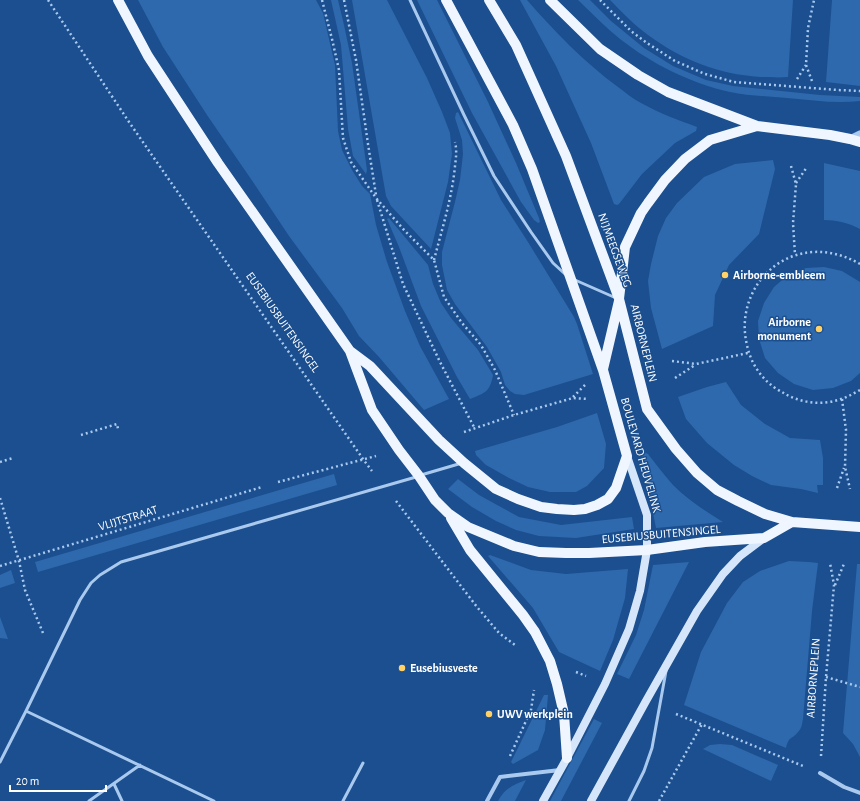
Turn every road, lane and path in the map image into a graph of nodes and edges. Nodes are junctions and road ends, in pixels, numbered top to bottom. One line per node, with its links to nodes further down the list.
1 (48, 0): 44 (path, EUSEBIUSBUITENSINGEL)
2 (118, 0): 28 (main road, EUSEBIUSBUITENSINGEL)
3 (322, 0): 22 (path)
4 (344, 0): 22 (path)
5 (410, 0): 26 (lane, NIJMEEGSEWEG)
6 (446, 0): 26 (main road)
7 (489, 0): 27 (main road, NIJMEEGSEWEG)
8 (550, 0): 15 (main road)
9 (600, 0): 14 (path)
10 (814, 0): 11 (path)
11 (806, 65): 12 (path); 13 (path)
12 (797, 79)
13 (812, 81)
14 (860, 91)
15 (757, 126): 18 (main road, AIRBORNEPLEIN); 27 (main road, AIRBORNEPLEIN)
16 (860, 134): 18 (street)
17 (454, 138): 24 (path)
18 (855, 140)
19 (791, 166): 21 (path)
20 (807, 167): 21 (path)
21 (796, 184): 23 (path)
22 (376, 198): 24 (path); 39 (path)
23 (795, 255): 25 (path); 29 (path)
24 (434, 260): 39 (path)
25 (860, 264)
26 (570, 278): 27 (lane, NIJMEEGSEWEG); 32 (main road)
27 (619, 299): 32 (main road, BOULEVARD HEUVELINK); 56 (main road, AIRBORNEPLEIN)
28 (350, 351): 46 (main road, EUSEBIUSBUITENSINGEL); 48 (main road, EUSEBIUSBUITENSINGEL)
29 (748, 353): 31 (path, AIRBORNEPLEIN); 37 (path)
30 (672, 361): 31 (path, AIRBORNEPLEIN)
31 (696, 364): 33 (path, AIRBORNEPLEIN)
32 (603, 370): 42 (main road, BOULEVARD HEUVELINK)
33 (675, 378)
34 (587, 384): 36 (path)
35 (860, 390): 37 (path)
36 (573, 398): 38 (path); 39 (path)
37 (842, 399): 47 (path)
38 (592, 400)
39 (514, 415)
40 (118, 429): 41 (path)
41 (81, 435)
42 (628, 456): 46 (main road, EUSEBIUSBUITENSINGEL); 59 (main road, BOULEVARD HEUVELINK)
43 (13, 458): 45 (path)
44 (363, 459): 49 (path); 50 (path, EUSEBIUSBUITENSINGEL)
45 (0, 462)
46 (464, 463): 48 (lane)
47 (845, 467): 52 (path); 53 (path)
48 (419, 476): 50 (lane); 55 (main road, EUSEBIUSBUITENSINGEL)
49 (278, 482)
50 (384, 486): 65 (path, EUSEBIUSBUITENSINGEL); 66 (lane)
51 (262, 487): 60 (path, VLIJTSTRAAT)
52 (837, 488)
53 (850, 489)
54 (0, 498): 60 (path)
55 (448, 513): 59 (main road, EUSEBIUSBUITENSINGEL); 72 (main road)
56 (792, 522): 57 (main road, AIRBORNEPLEIN); 58 (main road)
57 (860, 527)
58 (764, 538): 59 (main road, EUSEBIUSBUITENSINGEL); 67 (main road)
59 (647, 550): 72 (main road, BOULEVARD HEUVELINK)
60 (19, 561): 63 (path, VLIJTSTRAAT); 66 (path)
61 (830, 563): 64 (path, AIRBORNEPLEIN)
62 (844, 564): 64 (path, AIRBORNEPLEIN)
63 (0, 566)
64 (834, 585): 68 (path, AIRBORNEPLEIN)
65 (519, 650)
66 (53, 656): 71 (lane)
67 (668, 663): 87 (main road); 88 (lane)
68 (826, 676): 69 (path); 77 (path, AIRBORNEPLEIN)
69 (860, 687)
70 (535, 688): 78 (path)
71 (26, 711): 73 (lane); 75 (lane)
72 (567, 758): 76 (main road, BOULEVARD HEUVELINK)
73 (0, 762)
74 (363, 763): 84 (lane)
75 (140, 765): 79 (lane); 83 (lane)
76 (560, 770): 78 (street); 86 (main road, BOULEVARD HEUVELINK)
77 (820, 773): 80 (street); 89 (path)
78 (500, 777): 85 (street)
79 (114, 784): 81 (lane); 82 (lane)
80 (860, 793)
81 (89, 801)
82 (122, 801)
83 (214, 801)
84 (343, 801)
85 (487, 801)
86 (543, 801)
87 (591, 801)
88 (629, 801)
89 (659, 801)

